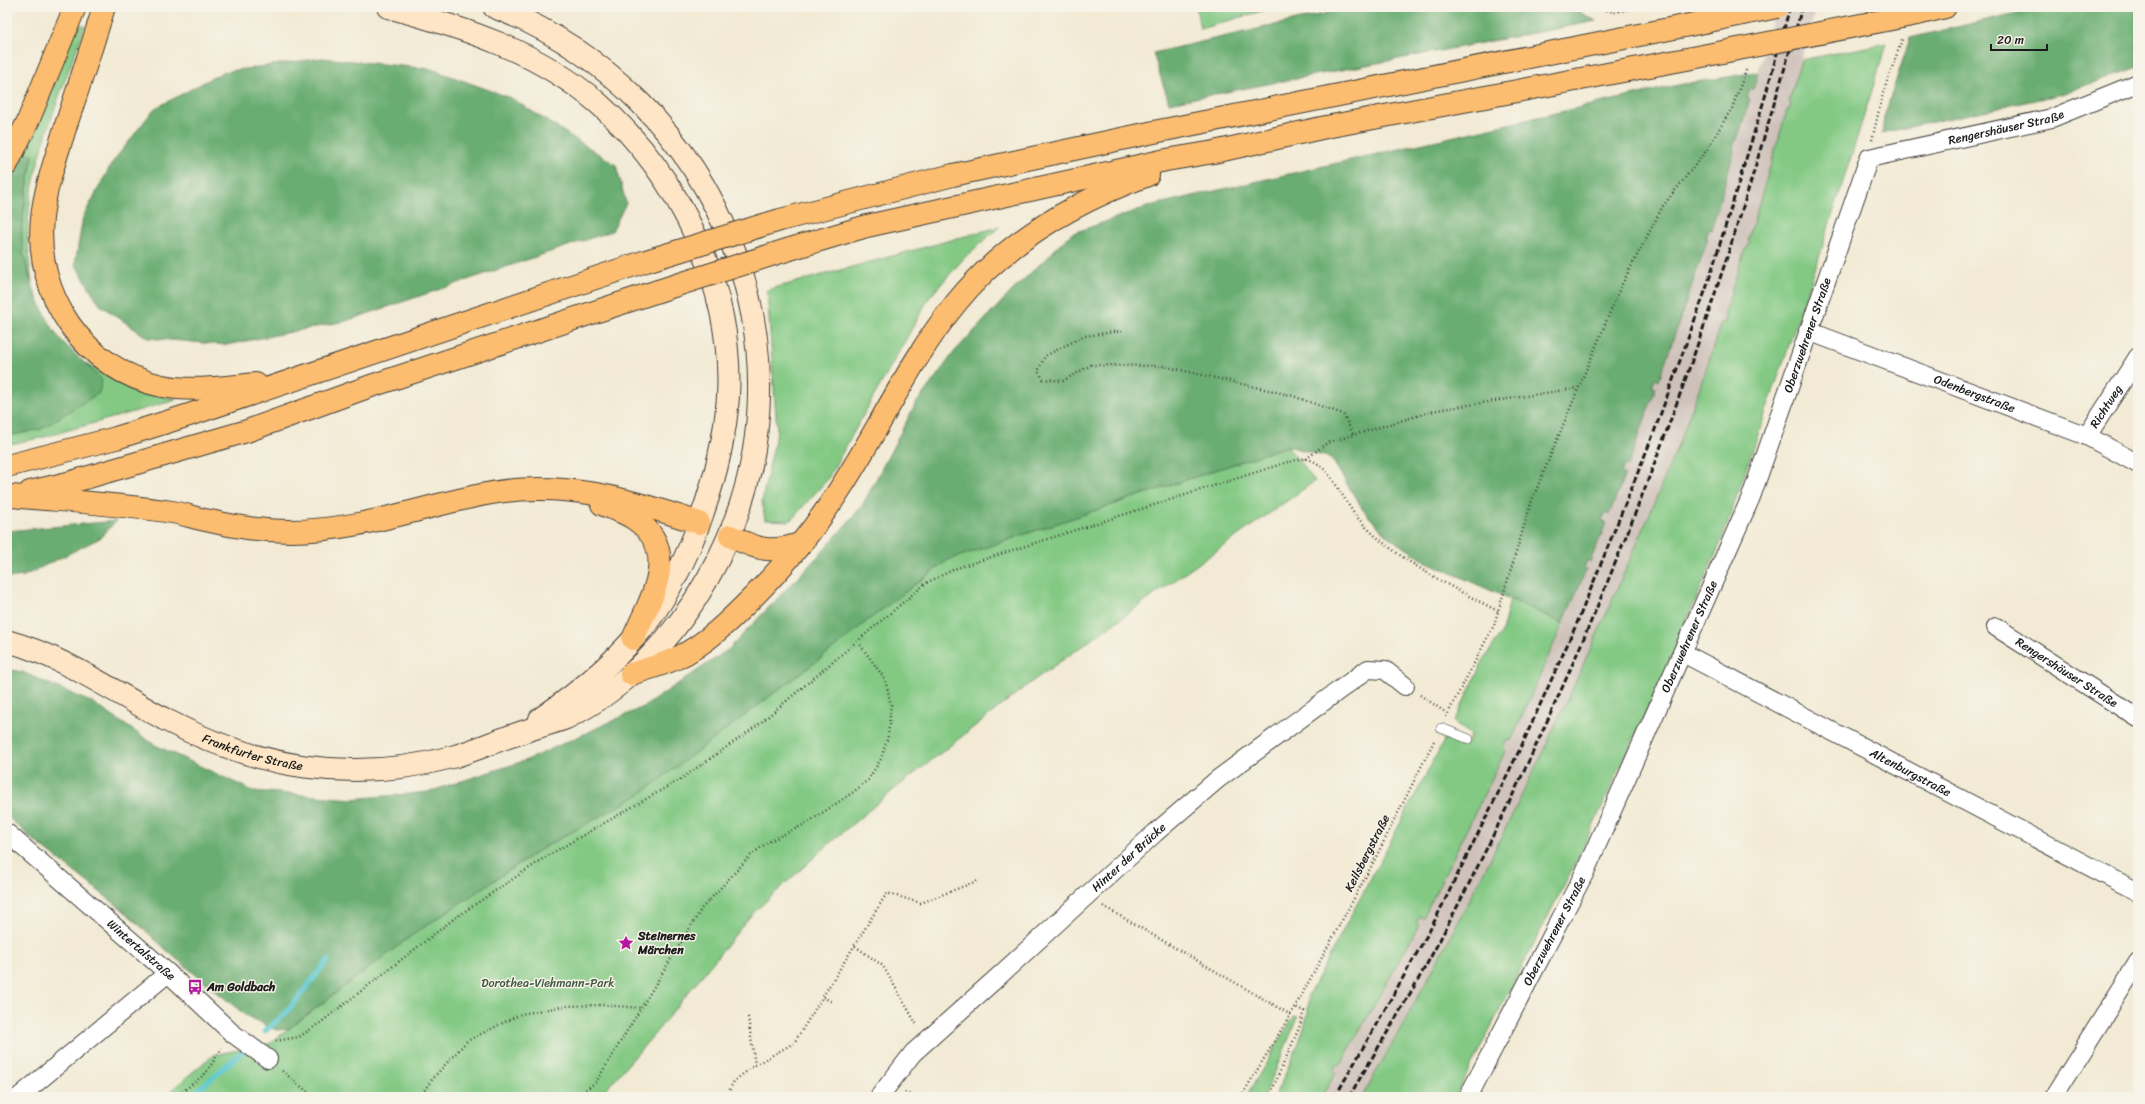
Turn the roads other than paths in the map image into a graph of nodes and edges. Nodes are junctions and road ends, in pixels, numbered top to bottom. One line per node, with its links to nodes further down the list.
1 (75, 7): 12 (highway)
2 (104, 7): 8 (highway)
3 (112, 7): 8 (highway)
4 (388, 7): 21 (main road)
5 (494, 7): 22 (main road)
6 (1777, 7): 15 (highway, bridge)
7 (1945, 7): 10 (highway, bridge)
8 (97, 32): 15 (highway)
9 (2138, 83): 11 (street, Rengershäuser Straße)
10 (1214, 152): 20 (highway, bridge); 23 (highway)
11 (1869, 158): 13 (street, Oberzwehrener Straße)
12 (7, 164)
13 (1808, 331): 16 (street, Odenbergstraße); 27 (street, Oberzwehrener Straße)
14 (2138, 357): 16 (street, Richtweg)
15 (292, 381): 18 (highway)
16 (2087, 436): 17 (street, Odenbergstraße)
17 (2138, 464)
18 (7, 466)
19 (567, 490): 20 (highway); 21 (highway); 25 (highway)
20 (9, 496)
21 (700, 523): 22 (main road); 25 (main road)
22 (730, 536): 23 (highway); 28 (main road)
23 (802, 543): 28 (highway)
24 (1996, 627): 30 (street, Rengershäuser Straße)
25 (633, 639): 32 (main road)
26 (7, 641): 32 (main road, Frankfurter Straße)
27 (1684, 653): 35 (street, Altenburgstraße); 41 (street, Oberzwehrener Straße)
28 (631, 674): 32 (main road)
29 (1405, 686): 40 (street, Hinter der Brücke)
30 (2138, 718)
31 (1440, 728): 33 (lane)
32 (517, 734)
33 (1469, 739)
34 (9, 839): 37 (street, Wintertalstraße)
35 (2138, 892)
36 (2136, 969): 42 (street)
37 (168, 973): 38 (street, Wintertalstraße); 39 (street)
38 (268, 1059)
39 (19, 1097)
40 (879, 1097)
41 (1468, 1097)
42 (2053, 1097)

